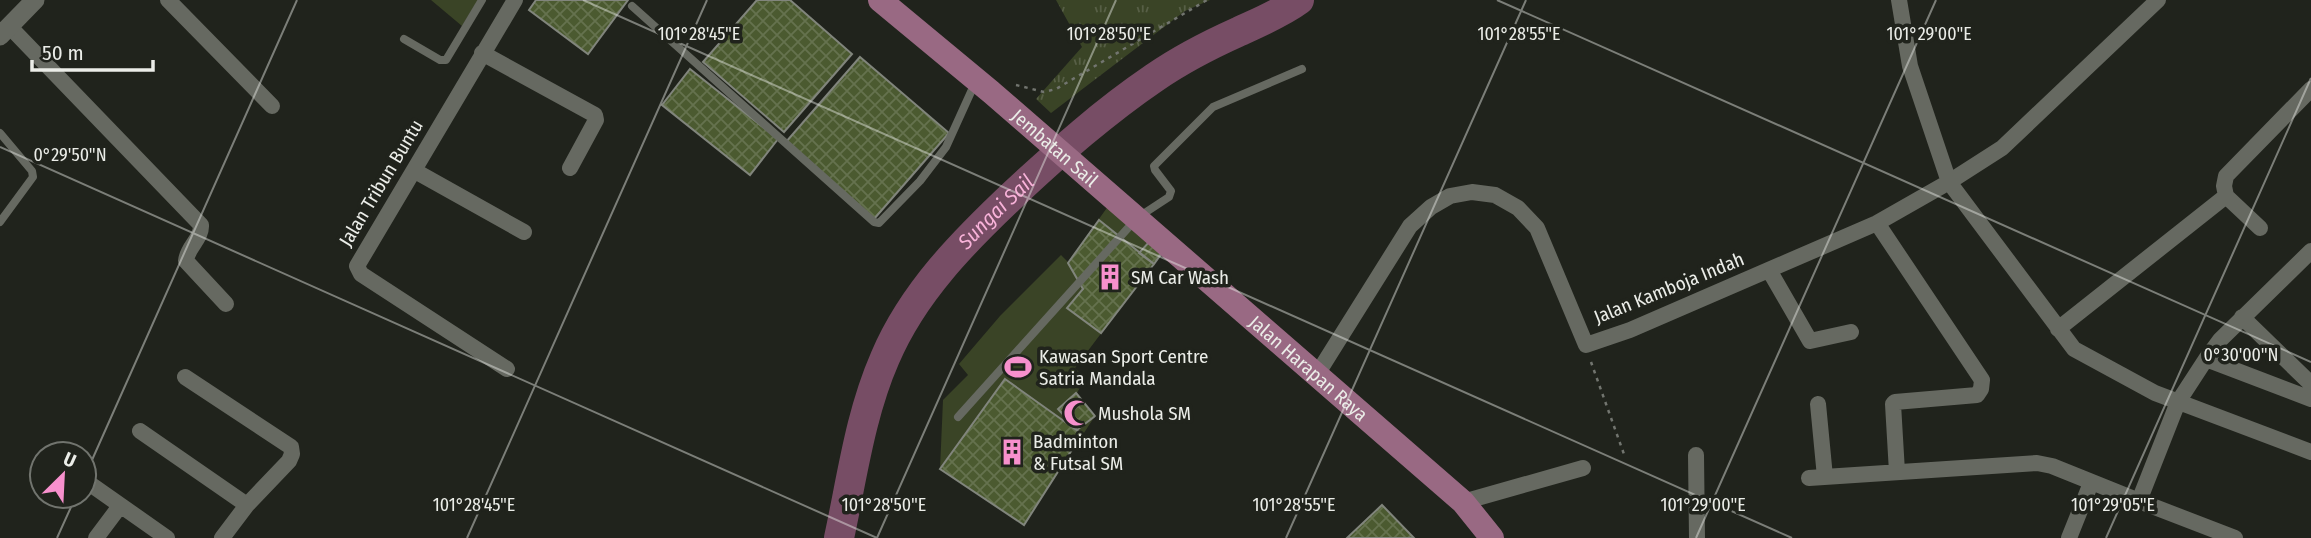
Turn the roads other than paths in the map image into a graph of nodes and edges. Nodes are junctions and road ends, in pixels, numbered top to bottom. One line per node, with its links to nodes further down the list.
1 (35, 0): 9 (street)
2 (168, 0): 15 (street)
3 (482, 0): 10 (lane)
4 (514, 0): 11 (street, Jalan Tribun Buntu)
5 (880, 0): 13 (main road)
6 (2158, 0): 19 (street, Jalan Kamboja Indah)
7 (1900, 1): 19 (street)
8 (632, 6): 13 (lane)
9 (5, 32): 28 (street)
10 (404, 39)
11 (482, 53): 17 (street); 18 (street, Jalan Tribun Buntu)
12 (1302, 69): 21 (lane)
13 (984, 86): 21 (main road, Jembatan Sail)
14 (2311, 89): 20 (street)
15 (272, 106)
16 (0, 133): 22 (lane)
17 (570, 168)
18 (415, 171): 25 (street); 33 (street, Jalan Tribun Buntu)
19 (1949, 181): 23 (street, Jalan Kamboja Indah); 30 (street)
20 (2226, 196): 24 (street); 30 (street)
21 (1129, 211): 34 (main road, Jalan Harapan Raya); 40 (lane)
22 (0, 222)
23 (1877, 223): 27 (street, Jalan Kamboja Indah); 45 (street)
24 (2260, 228)
25 (524, 232)
26 (2308, 260): 29 (street)
27 (1769, 270): 31 (street); 34 (street, Jalan Kamboja Indah)
28 (226, 304)
29 (2242, 317): 32 (street); 36 (street)
30 (2058, 329): 38 (street)
31 (1851, 332)
32 (2206, 359): 37 (street); 38 (street)
33 (507, 369)
34 (1316, 376): 49 (main road, Jalan Harapan Raya)
35 (185, 377): 50 (street)
36 (2311, 384)
37 (2311, 399)
38 (2178, 402): 42 (street); 48 (street)
39 (1818, 404): 45 (street)
40 (958, 417)
41 (140, 430): 50 (street)
42 (2311, 452)
43 (1696, 454): 56 (street)
44 (1583, 468): 49 (street)
45 (1897, 472): 46 (street)
46 (2091, 483): 48 (street); 57 (street)
47 (98, 490): 51 (street)
48 (2139, 501): 58 (street)
49 (1463, 502): 55 (main road, Jalan Harapan Raya)
50 (247, 505): 54 (street)
51 (120, 506): 52 (street); 53 (street)
52 (96, 538)
53 (167, 538)
54 (222, 538)
55 (1492, 538)
56 (1697, 538)
57 (2069, 538)
58 (2235, 538)

